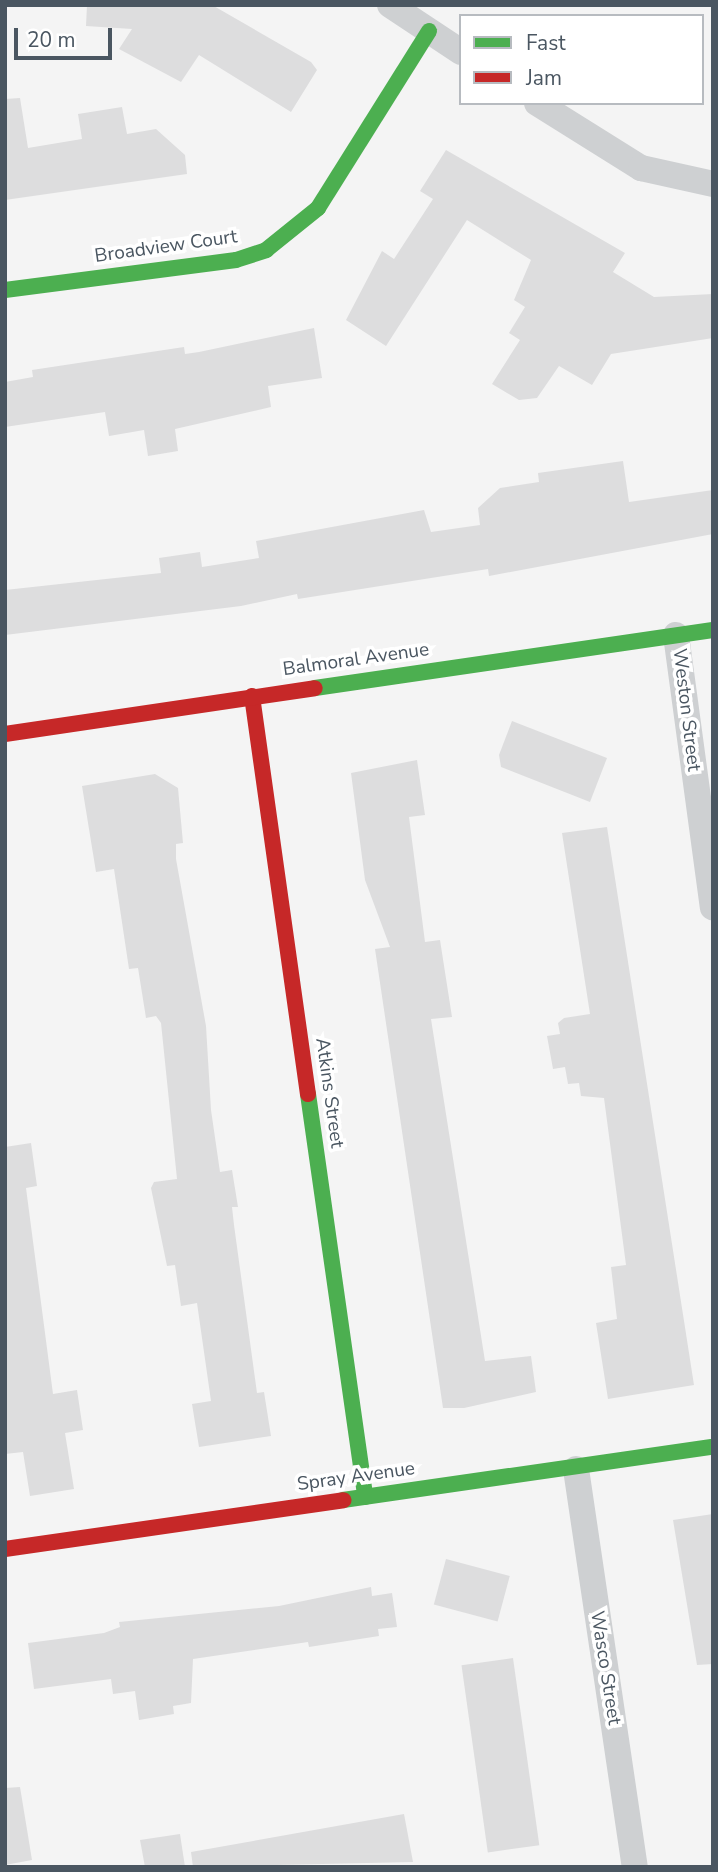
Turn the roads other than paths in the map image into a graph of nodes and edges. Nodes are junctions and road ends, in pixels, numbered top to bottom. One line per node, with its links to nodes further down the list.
1 (390, 5): 2 (street)
2 (429, 30): 3 (street); 6 (street, Broadview Court)
3 (459, 51)
4 (540, 105): 5 (street)
5 (713, 184)
6 (5, 290)
7 (713, 630): 8 (street, Balmoral Avenue)
8 (676, 635): 9 (street, Balmoral Avenue); 11 (street, Weston Street)
9 (252, 696): 10 (street, Balmoral Avenue); 14 (street, Atkins Street)
10 (5, 733)
11 (713, 908)
12 (713, 1447): 13 (street, Spray Avenue)
13 (576, 1469): 14 (street, Spray Avenue); 16 (street, Wasco Street)
14 (365, 1497): 15 (street, Spray Avenue)
15 (5, 1549)
16 (635, 1867)

